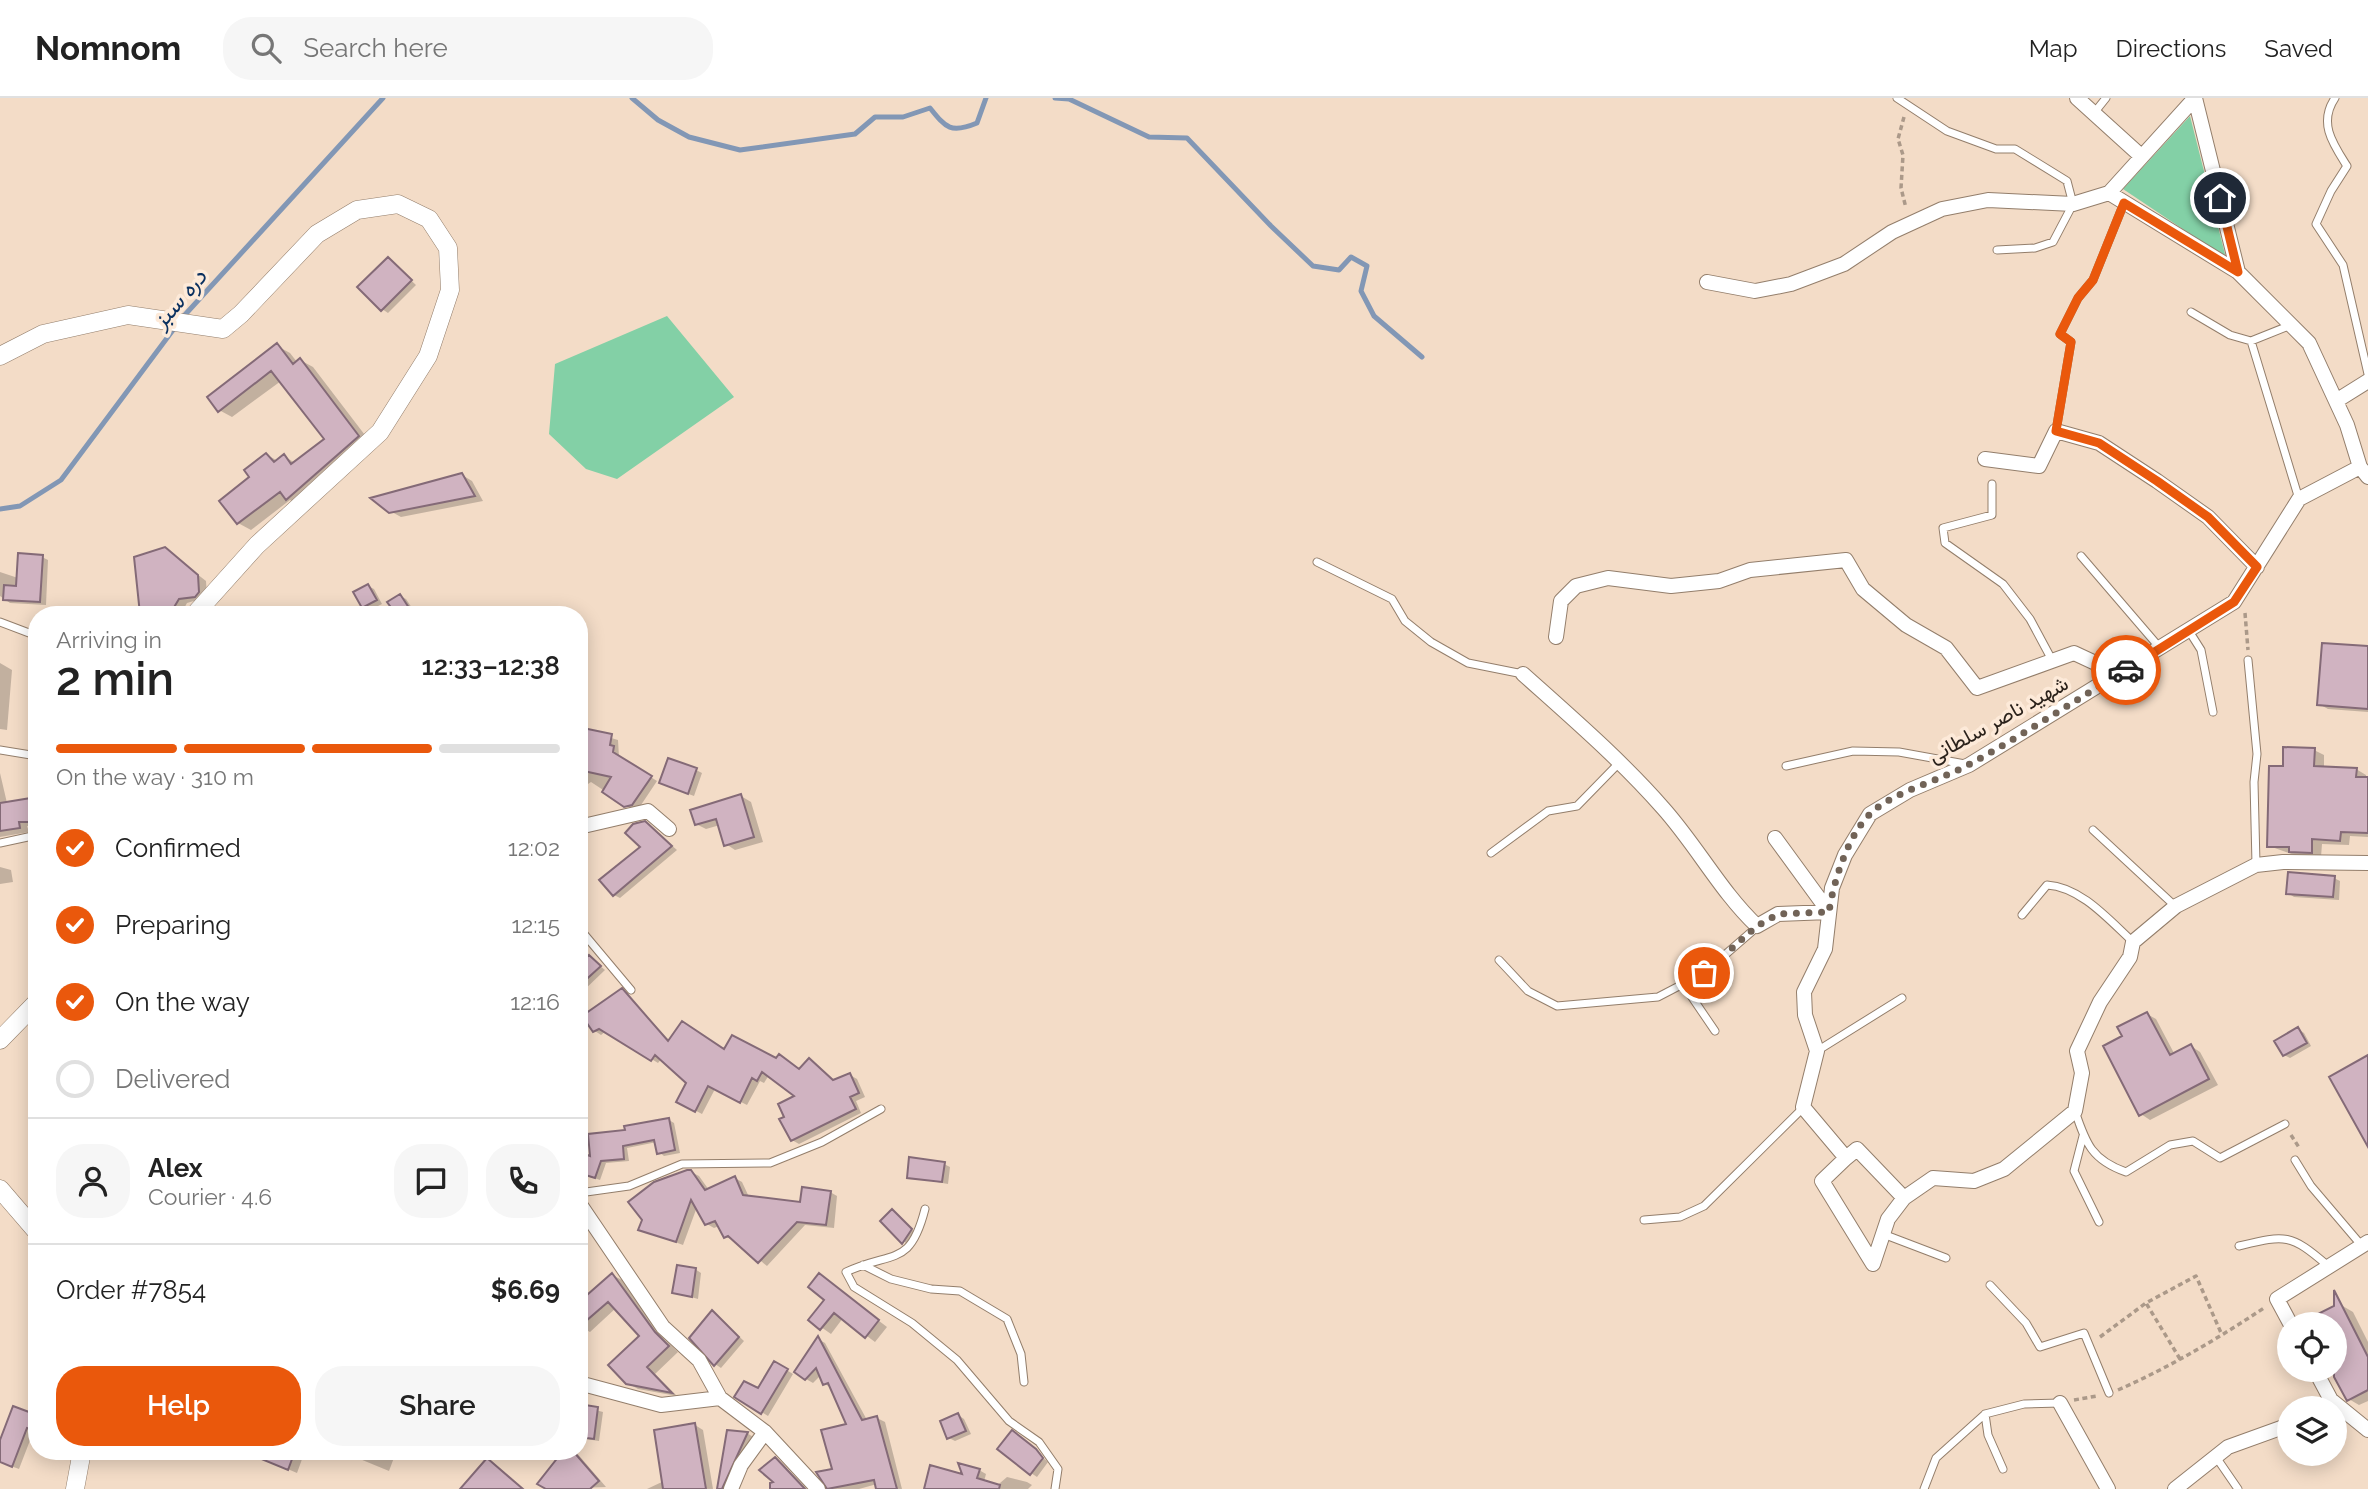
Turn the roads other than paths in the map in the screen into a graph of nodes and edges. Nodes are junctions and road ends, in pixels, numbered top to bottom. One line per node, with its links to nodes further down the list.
1 (1897, 98): 10 (lane)
2 (2077, 98): 6 (street)
3 (2106, 98): 6 (lane)
4 (2195, 98): 7 (street); 12 (street)
5 (2335, 98): 18 (lane)
6 (2094, 113): 7 (street)
7 (2141, 156): 8 (street)
8 (2109, 193): 9 (street); 10 (street)
9 (2124, 203): 12 (street); 21 (lane)
10 (2073, 204): 11 (lane); 13 (street)
11 (1997, 250)
12 (2238, 272): 15 (street)
13 (1707, 282)
14 (2191, 312): 16 (lane)
15 (2291, 325): 16 (lane); 20 (street)
16 (2251, 341): 25 (lane)
17 (0, 356): 29 (street)
18 (2368, 374)
19 (2368, 381): 20 (street)
20 (2336, 401): 23 (street)
21 (2056, 431): 22 (street); 28 (street)
22 (1984, 459)
23 (2364, 472): 25 (street)
24 (1992, 484): 35 (lane)
25 (2299, 499): 28 (street, شهید ناصر سلطانی)
26 (2081, 556): 34 (lane)
27 (1317, 562): 37 (lane)
28 (2257, 567): 31 (street, شهید ناصر سلطانی)
29 (202, 606)
30 (0, 622): 32 (lane)
31 (2189, 631): 34 (street, شهید ناصر سلطانی); 39 (lane)
32 (28, 633)
33 (1556, 637): 35 (street)
34 (2161, 649): 38 (street, شهید ناصر سلطانی)
35 (2052, 660): 38 (street)
36 (2248, 660): 53 (lane)
37 (1523, 674): 42 (street)
38 (2119, 674): 43 (street, شهید ناصر سلطانی)
39 (2213, 712)
40 (0, 750): 41 (lane)
41 (28, 755)
42 (1619, 763): 51 (lane); 57 (street)
43 (1969, 765): 44 (lane); 55 (street, شهید ناصر سلطانی)
44 (1786, 766)
45 (588, 825): 46 (street)
46 (669, 830)
47 (2093, 830): 54 (lane)
48 (28, 837): 50 (lane)
49 (1775, 838): 55 (street)
50 (0, 843)
51 (1490, 853)
52 (2368, 863): 53 (street)
53 (2256, 865): 54 (street)
54 (2176, 906): 59 (street)
55 (1829, 912): 57 (street); 67 (street, شهید ناصر سلطانی)
56 (2022, 915): 59 (lane)
57 (1757, 926): 61 (lane)
58 (588, 939): 62 (lane)
59 (2133, 942): 70 (street)
60 (1499, 960): 61 (lane)
61 (1683, 984): 65 (lane)
62 (631, 990)
63 (1902, 998): 67 (lane)
64 (28, 1011): 66 (street)
65 (1715, 1031)
66 (0, 1040)
67 (1817, 1051): 68 (street)
68 (1803, 1107): 73 (street); 80 (lane)
69 (881, 1109): 76 (lane)
70 (2075, 1111): 72 (lane); 77 (street)
71 (2285, 1124): 72 (lane)
72 (2083, 1135): 82 (lane)
73 (1846, 1158): 77 (street); 83 (street)
74 (2295, 1160): 84 (lane)
75 (0, 1189): 81 (street)
76 (588, 1192)
77 (1904, 1198): 83 (street)
78 (925, 1209): 87 (lane)
79 (588, 1216): 94 (street)
80 (1644, 1220)
81 (28, 1222)
82 (2099, 1222)
83 (1883, 1234): 86 (lane)
84 (2365, 1244): 88 (street)
85 (2239, 1246): 88 (lane)
86 (1946, 1258)
87 (862, 1264): 91 (lane); 107 (lane)
88 (2327, 1265): 90 (street)
89 (1990, 1285): 93 (lane)
90 (2284, 1312)
91 (1024, 1382)
92 (588, 1385): 94 (street)
93 (2109, 1393)
94 (720, 1398): 100 (street)
95 (2060, 1403): 97 (lane); 109 (street)
96 (2347, 1413): 99 (street)
97 (1984, 1414): 103 (lane); 108 (lane)
98 (2277, 1429): 101 (street)
99 (2368, 1430)
100 (765, 1432): 105 (street); 106 (street)
101 (2215, 1457): 110 (street); 111 (lane)
102 (80, 1460): 104 (street)
103 (2003, 1469)
104 (75, 1489)
105 (731, 1489)
106 (818, 1489)
107 (1055, 1489)
108 (1924, 1489)
109 (2108, 1489)
110 (2175, 1489)
111 (2238, 1489)

